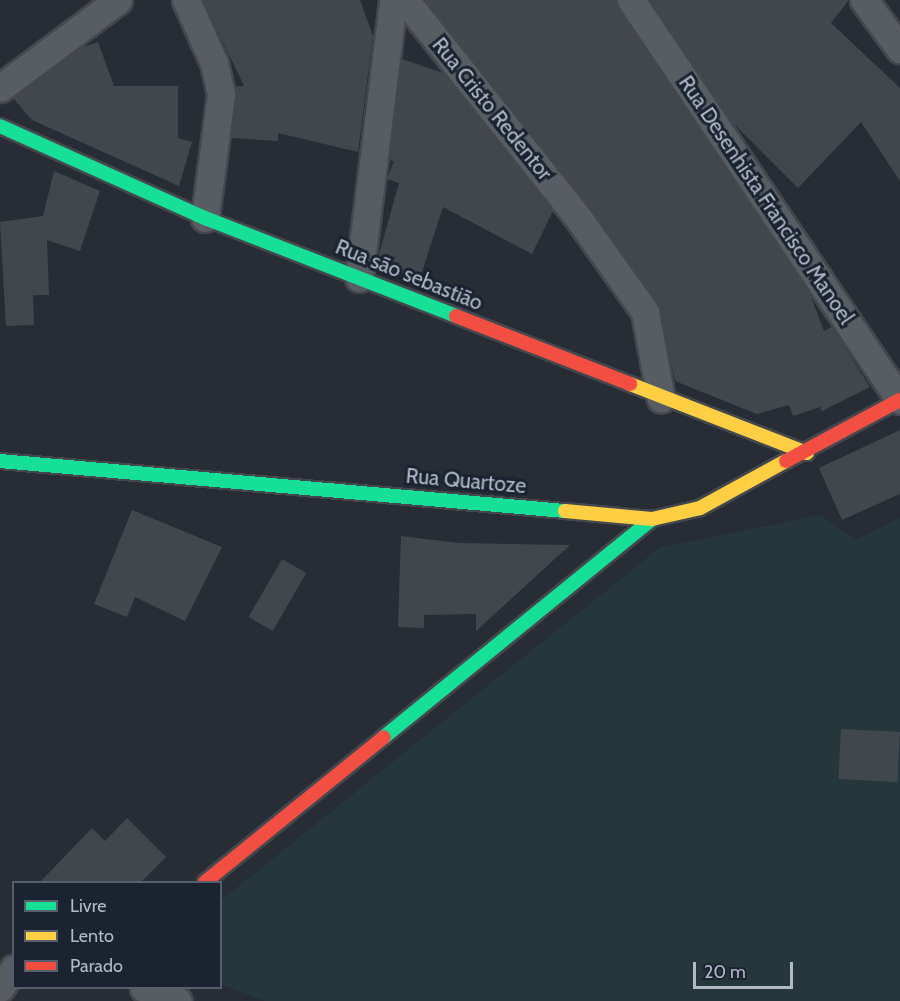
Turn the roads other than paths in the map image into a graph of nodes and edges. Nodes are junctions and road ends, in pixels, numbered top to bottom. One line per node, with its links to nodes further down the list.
1 (118, 0): 8 (street)
2 (186, 0): 10 (street)
3 (393, 0): 11 (street)
4 (405, 0): 12 (street, Rua Cristo Redentor)
5 (632, 0): 13 (street, Rua Desenhista Francisco Manoel)
6 (864, 0): 7 (street)
7 (900, 49)
8 (0, 88)
9 (0, 126): 10 (street, Rua são sebastião)
10 (205, 218): 11 (street, Rua são sebastião)
11 (359, 278): 12 (street, Rua são sebastião)
12 (661, 399): 14 (street, Rua são sebastião)
13 (900, 400): 14 (street, Rua Quartoze)
14 (807, 453): 16 (street, Rua Quartoze)
15 (0, 461): 16 (street, Rua Quartoze)
16 (652, 519): 17 (street)
17 (206, 881)
18 (149, 989): 19 (street)
19 (178, 1001)

